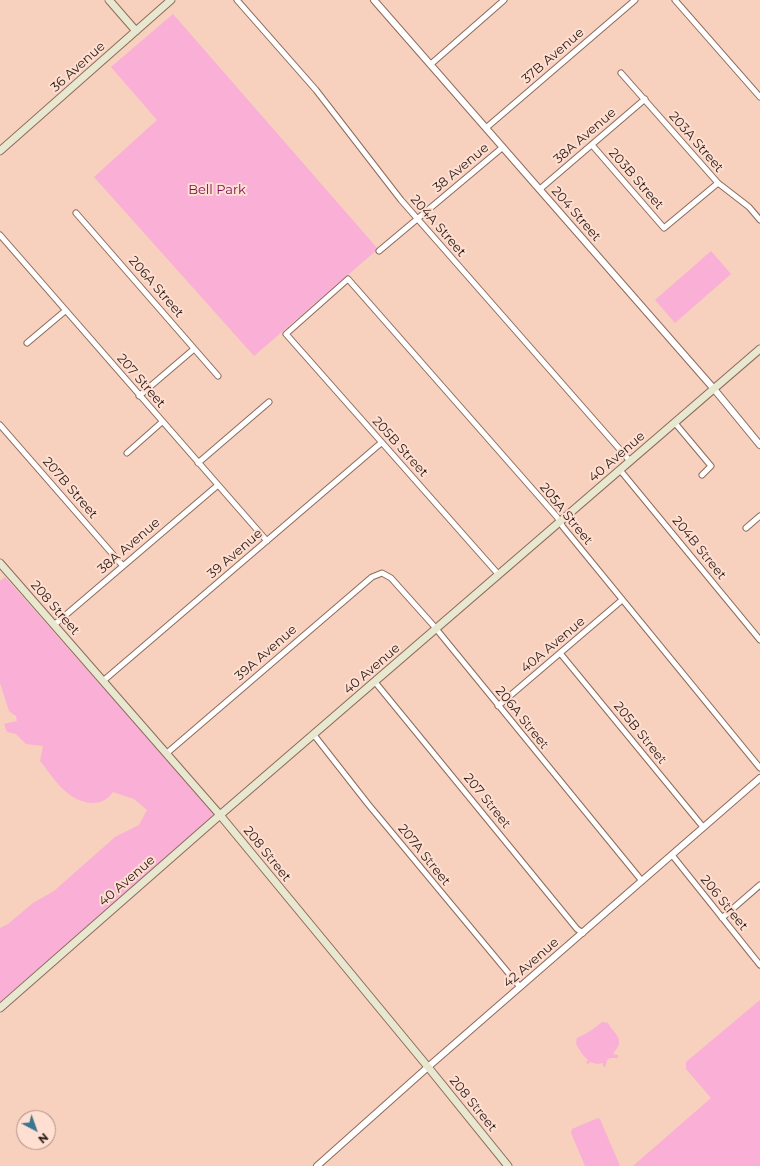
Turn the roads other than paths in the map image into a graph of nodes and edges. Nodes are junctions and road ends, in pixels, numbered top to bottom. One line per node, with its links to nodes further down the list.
1 (110, 0): 8 (main road)
2 (171, 0): 8 (main road, 36 Avenue)
3 (237, 0): 20 (street, 204A Street)
4 (374, 0): 9 (street, 204 Street)
5 (504, 0): 9 (street)
6 (635, 0): 13 (street, 37B Avenue)
7 (675, 0): 11 (street)
8 (136, 31): 16 (main road, 36 Avenue)
9 (431, 64): 13 (street, 204 Street)
10 (621, 73): 12 (street, 203A Street)
11 (760, 97)
12 (644, 99): 14 (street, 38A Avenue); 17 (street, 203A Street)
13 (486, 128): 15 (street, 204 Street)
14 (592, 145): 17 (street, 203B Street); 18 (street, 38A Avenue)
15 (503, 147): 18 (street, 204 Street); 20 (street, 38 Avenue)
16 (0, 151)
17 (718, 183): 21 (street, 203A Street)
18 (540, 189): 30 (street, 204 Street)
19 (76, 213): 27 (street, 206A Street)
20 (418, 219): 23 (street, 38 Avenue); 39 (street, 204A Street)
21 (760, 220)
22 (0, 235): 24 (street, 207 Street)
23 (379, 251)
24 (65, 311): 26 (street); 31 (street, 207 Street)
25 (286, 334): 36 (street, 205B Street); 45 (street, 205A Street)
26 (27, 343)
27 (194, 349): 29 (street, 206A Street); 31 (street)
28 (760, 349): 30 (main road, 40 Avenue)
29 (218, 376)
30 (714, 389): 34 (main road, 40 Avenue); 37 (street, 204 Street)
31 (140, 396): 33 (street, 207 Street)
32 (269, 402): 40 (street)
33 (162, 422): 38 (street); 40 (street, 207 Street)
34 (675, 423): 39 (main road, 40 Avenue); 42 (street)
35 (0, 425): 49 (street, 207B Street)
36 (381, 443): 47 (street, 39 Avenue); 51 (street, 205B Street)
37 (760, 445)
38 (127, 453)
39 (630, 461): 41 (main road, 40 Avenue)
40 (198, 463): 43 (street, 207 Street)
41 (620, 470): 45 (main road, 40 Avenue); 55 (street, 204B Street)
42 (702, 475)
43 (218, 485): 47 (street, 207 Street); 49 (street, 38A Avenue)
44 (760, 516): 46 (street)
45 (559, 523): 51 (main road, 40 Avenue); 52 (street, 205A Street)
46 (746, 528)
47 (267, 541): 57 (street, 39 Avenue)
48 (0, 563): 53 (main road, 208 Street)
49 (123, 566): 53 (street, 38A Avenue)
50 (382, 573): 54 (street, 206A Street); 61 (street, 39A Avenue)
51 (499, 575): 54 (main road, 40 Avenue)
52 (622, 600): 56 (street, 40A Avenue); 62 (street, 205A Street)
53 (54, 625): 57 (main road, 208 Street)
54 (436, 629): 58 (main road, 40 Avenue); 59 (street, 206A Street)
55 (760, 640)
56 (560, 653): 59 (street, 40A Avenue); 65 (street, 205B Street)
57 (103, 681): 61 (main road, 208 Street)
58 (375, 682): 60 (main road, 40 Avenue); 70 (street, 207 Street)
59 (498, 706): 67 (street, 206A Street)
60 (314, 735): 64 (main road, 40 Avenue); 72 (street, 207A Street)
61 (167, 753): 64 (main road, 208 Street)
62 (760, 768)
63 (760, 778): 65 (street, 42 Avenue)
64 (220, 815): 73 (main road, 40 Avenue); 74 (main road, 208 Street)
65 (703, 827): 66 (street, 42 Avenue)
66 (672, 855): 67 (street, 42 Avenue); 69 (street, 206 Street)
67 (642, 881): 70 (street, 42 Avenue)
68 (760, 885): 69 (street)
69 (722, 918): 71 (street, 206 Street)
70 (583, 933): 72 (street, 42 Avenue)
71 (760, 965)
72 (520, 987): 74 (street, 42 Avenue)
73 (0, 1008)
74 (428, 1067): 75 (street, 42 Avenue); 76 (main road, 208 Street)
75 (317, 1166)
76 (508, 1166)

